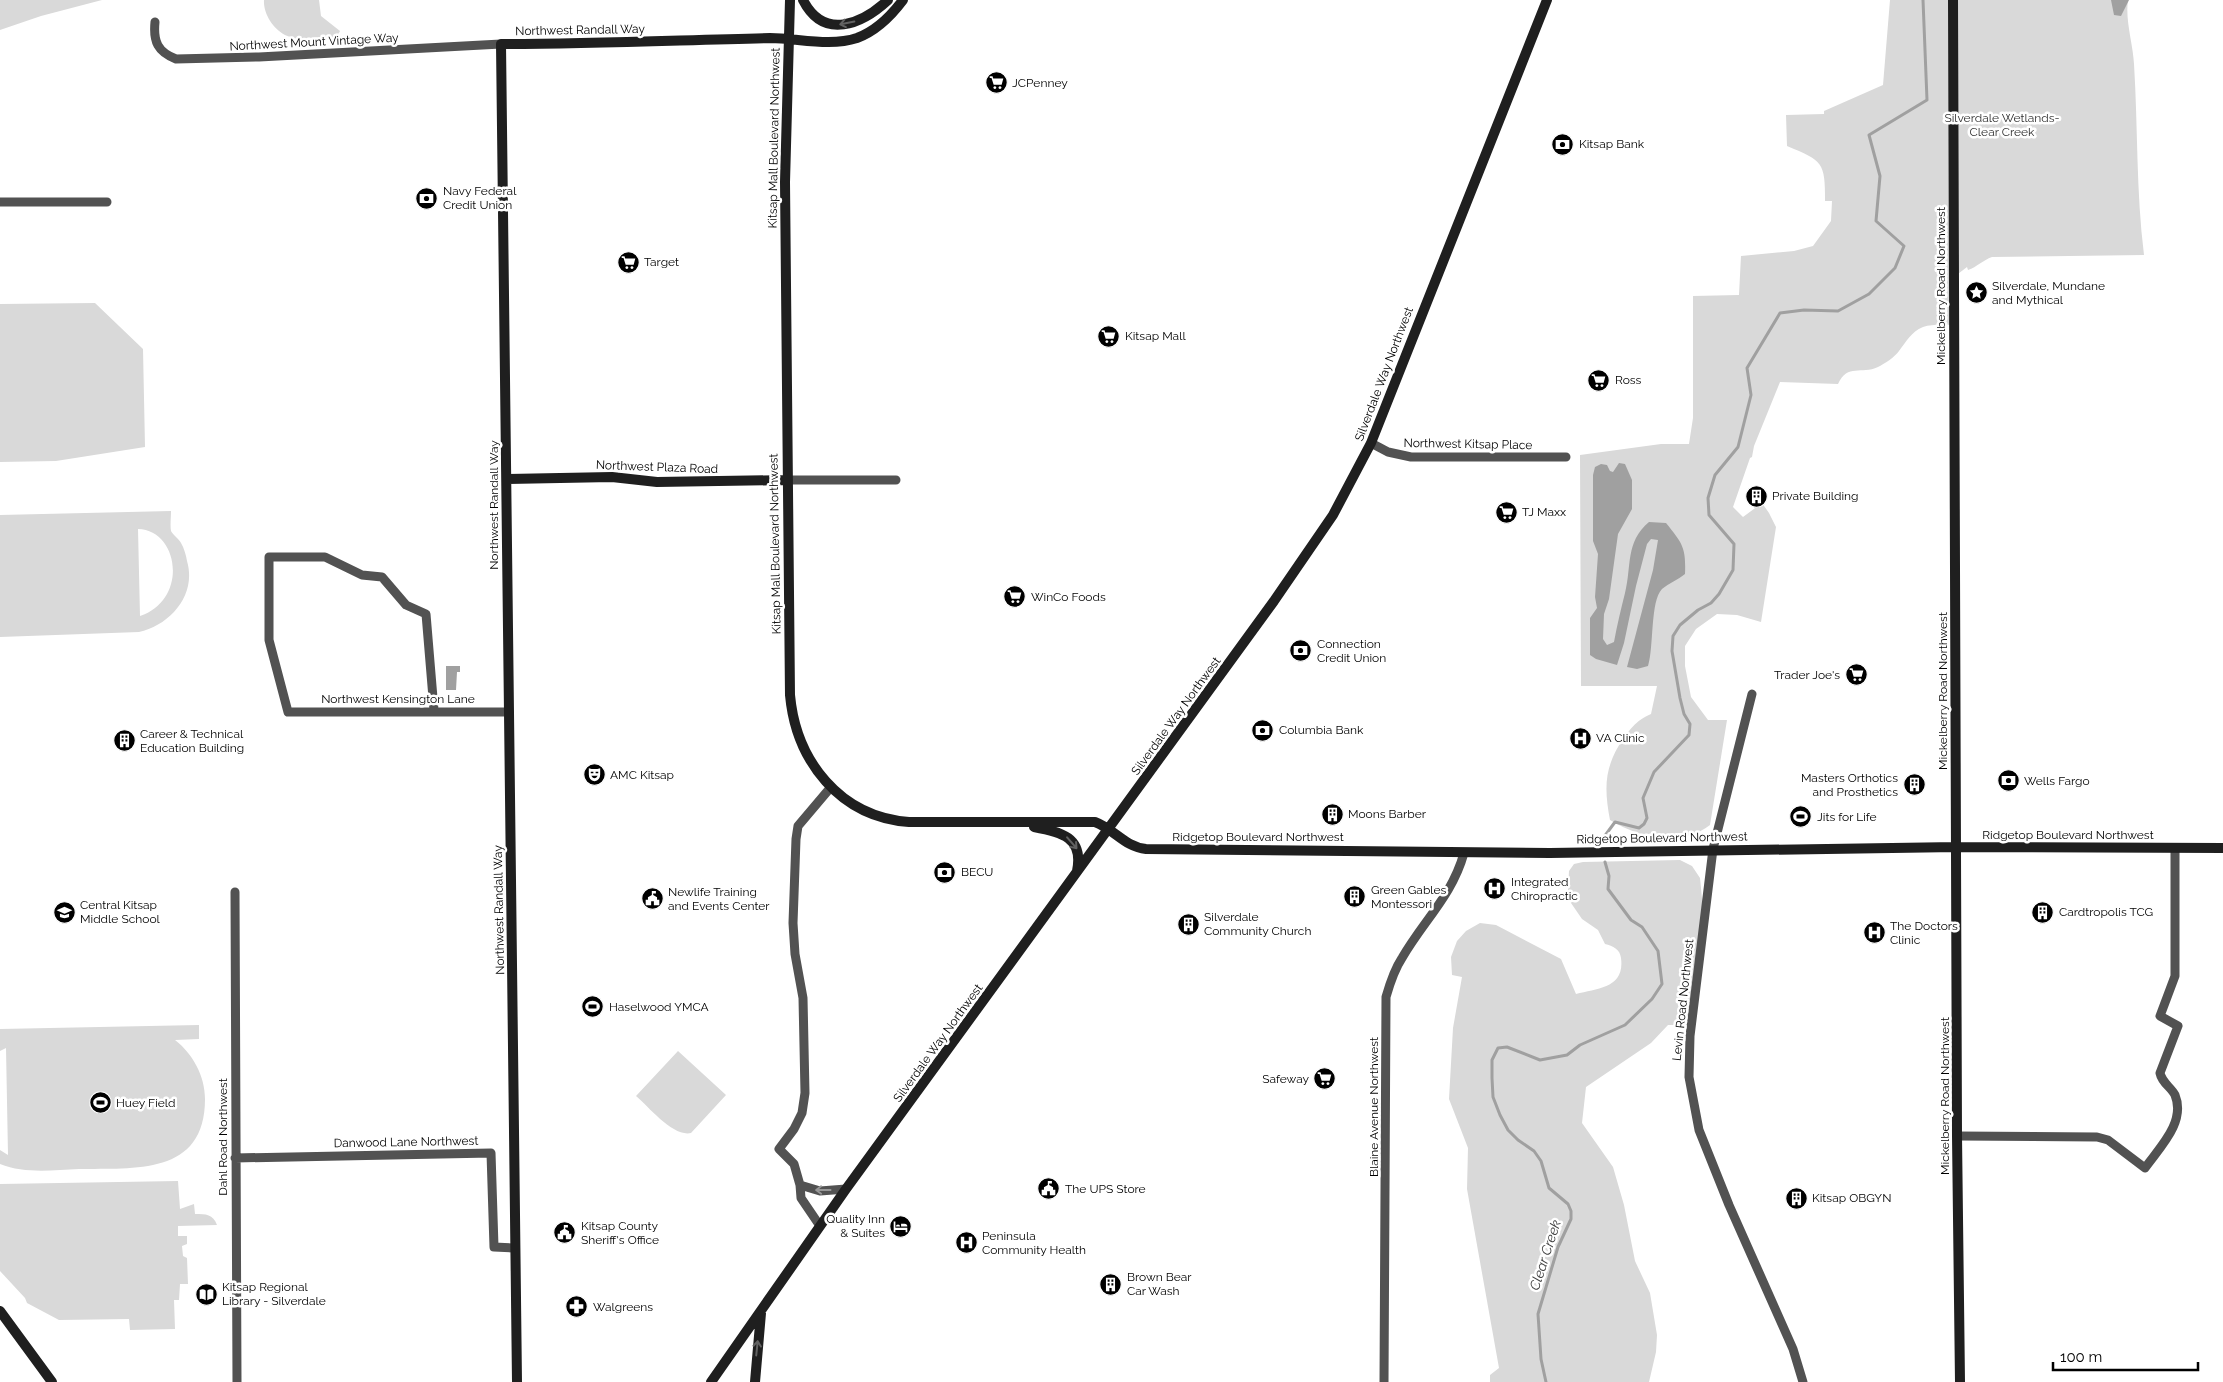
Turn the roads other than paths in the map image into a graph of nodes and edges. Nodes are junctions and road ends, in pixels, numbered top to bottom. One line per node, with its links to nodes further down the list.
1 (790, 0): 8 (main road, Kitsap Mall Boulevard Northwest)
2 (803, 0): 3 (main road, one-way to 2)
3 (888, 0)
4 (903, 0): 8 (main road, Northwest Randall Way)
5 (1547, 0): 12 (main road, Silverdale Way Northwest)
6 (1953, 0): 23 (main road, Mickelberry Road Northwest)
7 (155, 22): 9 (street, Northwest Mount Vintage Way)
8 (788, 38): 9 (main road, Northwest Randall Way); 15 (main road, Kitsap Mall Boulevard Northwest)
9 (501, 44): 14 (main road, Northwest Randall Way)
10 (0, 202): 11 (street)
11 (107, 202)
12 (1371, 443): 13 (street, Northwest Kitsap Place); 22 (main road, Silverdale Way Northwest)
13 (1566, 458)
14 (506, 479): 15 (main road, Northwest Plaza Road); 19 (main road, Northwest Randall Way)
15 (788, 480): 16 (street, Northwest Plaza Road); 20 (main road, Kitsap Mall Boulevard Northwest)
16 (896, 480)
17 (1752, 694): 26 (street, Levin Road Northwest)
18 (434, 710): 18 (street, Northwest Kensington Lane); 19 (street, Northwest Kensington Lane)
19 (509, 712): 35 (main road, Northwest Randall Way)
20 (831, 787): 21 (main road, Kitsap Mall Boulevard Northwest); 32 (street)
21 (1011, 822): 22 (main road, Kitsap Mall Boulevard Northwest); 28 (main road, one-way to 28)
22 (1109, 828): 27 (main road, Ridgetop Boulevard Northwest); 28 (main road, Silverdale Way Northwest)
23 (1956, 846): 24 (main road, Ridgetop Boulevard Northwest); 26 (main road, Ridgetop Boulevard Northwest); 30 (main road, Mickelberry Road Northwest)
24 (2175, 848): 25 (main road, Ridgetop Boulevard Northwest); 30 (street)
25 (2223, 848)
26 (1713, 849): 27 (main road, Ridgetop Boulevard Northwest); 44 (street, Levin Road Northwest)
27 (1464, 852): 43 (street, Blaine Avenue Northwest)
28 (1077, 872): 33 (main road, Silverdale Way Northwest)
29 (236, 892): 31 (street, Dahl Road Northwest)
30 (1957, 1136): 45 (main road, Mickelberry Road Northwest)
31 (236, 1158): 35 (street, Danwood Lane Northwest); 39 (street, Dahl Road Northwest)
32 (800, 1185): 33 (street, one-way to 32); 34 (street)
33 (846, 1189): 34 (main road, Silverdale Way Northwest)
34 (820, 1226): 37 (main road, Silverdale Way Northwest)
35 (515, 1248): 40 (main road, Northwest Randall Way)
36 (0, 1310): 38 (main road)
37 (761, 1313): 41 (main road, Silverdale Way Northwest); 42 (main road, one-way to 37)
38 (52, 1382)
39 (238, 1382)
40 (517, 1382)
41 (711, 1382)
42 (755, 1382)
43 (1384, 1382)
44 (1803, 1382)
45 (1960, 1382)

